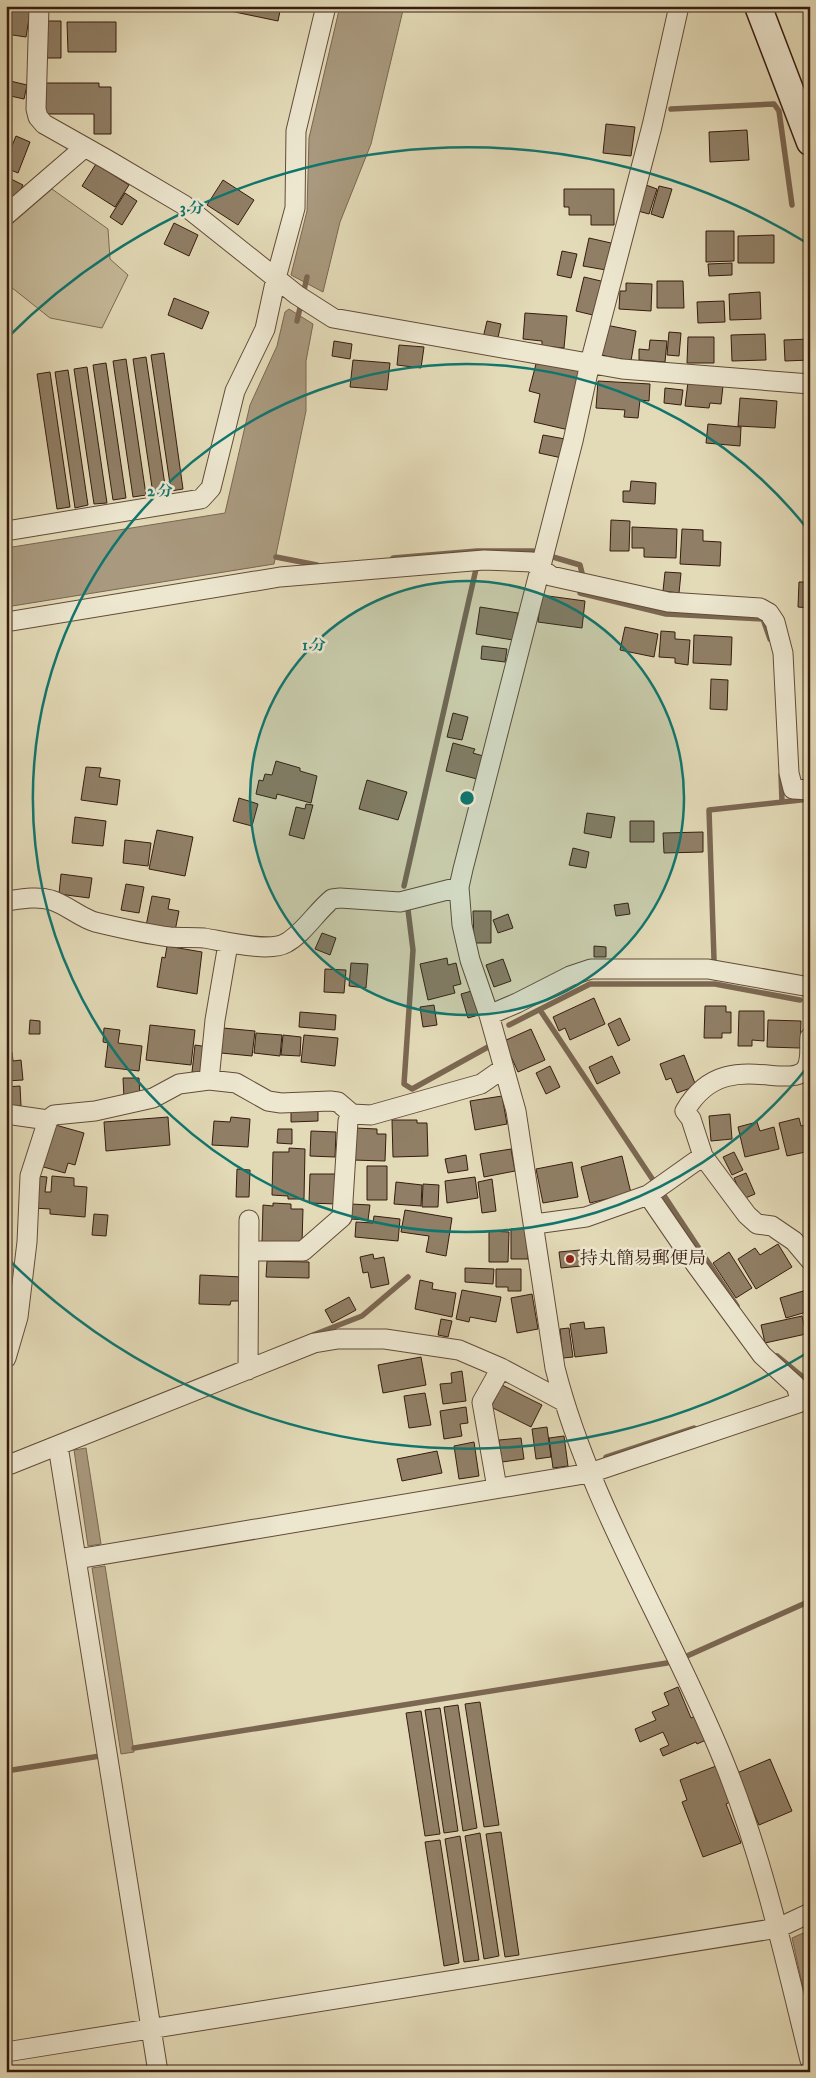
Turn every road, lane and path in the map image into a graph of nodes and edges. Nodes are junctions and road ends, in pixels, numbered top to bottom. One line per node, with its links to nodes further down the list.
1 (39, 6): 6 (street)
2 (326, 6): 8 (street)
3 (679, 6): 9 (street)
4 (758, 6): 5 (main road)
5 (810, 142)
6 (85, 147): 7 (street); 8 (street)
7 (6, 216)
8 (276, 278): 9 (street); 11 (street)
9 (590, 363): 10 (street); 12 (street)
10 (810, 384)
11 (6, 531)
12 (541, 568): 13 (street); 14 (street); 15 (street)
13 (6, 622)
14 (810, 790)
15 (459, 887): 17 (street); 19 (street)
16 (6, 901): 17 (street)
17 (228, 944): 22 (street)
18 (810, 987): 19 (street)
19 (489, 1015): 21 (street)
20 (810, 1037): 26 (street)
21 (504, 1068): 24 (street); 29 (street)
22 (209, 1080): 24 (street); 25 (street)
23 (6, 1114): 25 (street)
24 (352, 1114): 30 (street)
25 (48, 1120): 32 (street)
26 (703, 1156): 27 (street); 31 (street)
27 (648, 1194): 29 (street); 35 (street)
28 (249, 1220): 30 (street)
29 (535, 1224): 36 (street)
30 (249, 1251): 34 (street)
31 (810, 1260)
32 (6, 1358)
33 (502, 1368): 34 (street); 36 (street); 40 (street)
34 (248, 1370): 37 (street)
35 (806, 1400): 39 (street)
36 (563, 1401): 39 (street)
37 (58, 1446): 38 (street); 41 (street)
38 (6, 1466)
39 (590, 1473): 40 (street); 43 (street)
40 (497, 1488): 41 (street)
41 (77, 1559): 44 (street)
42 (810, 1913): 43 (street)
43 (778, 1928): 44 (street); 46 (street)
44 (151, 2029): 45 (street); 47 (street)
45 (6, 2052)
46 (810, 2060)
47 (158, 2072)

